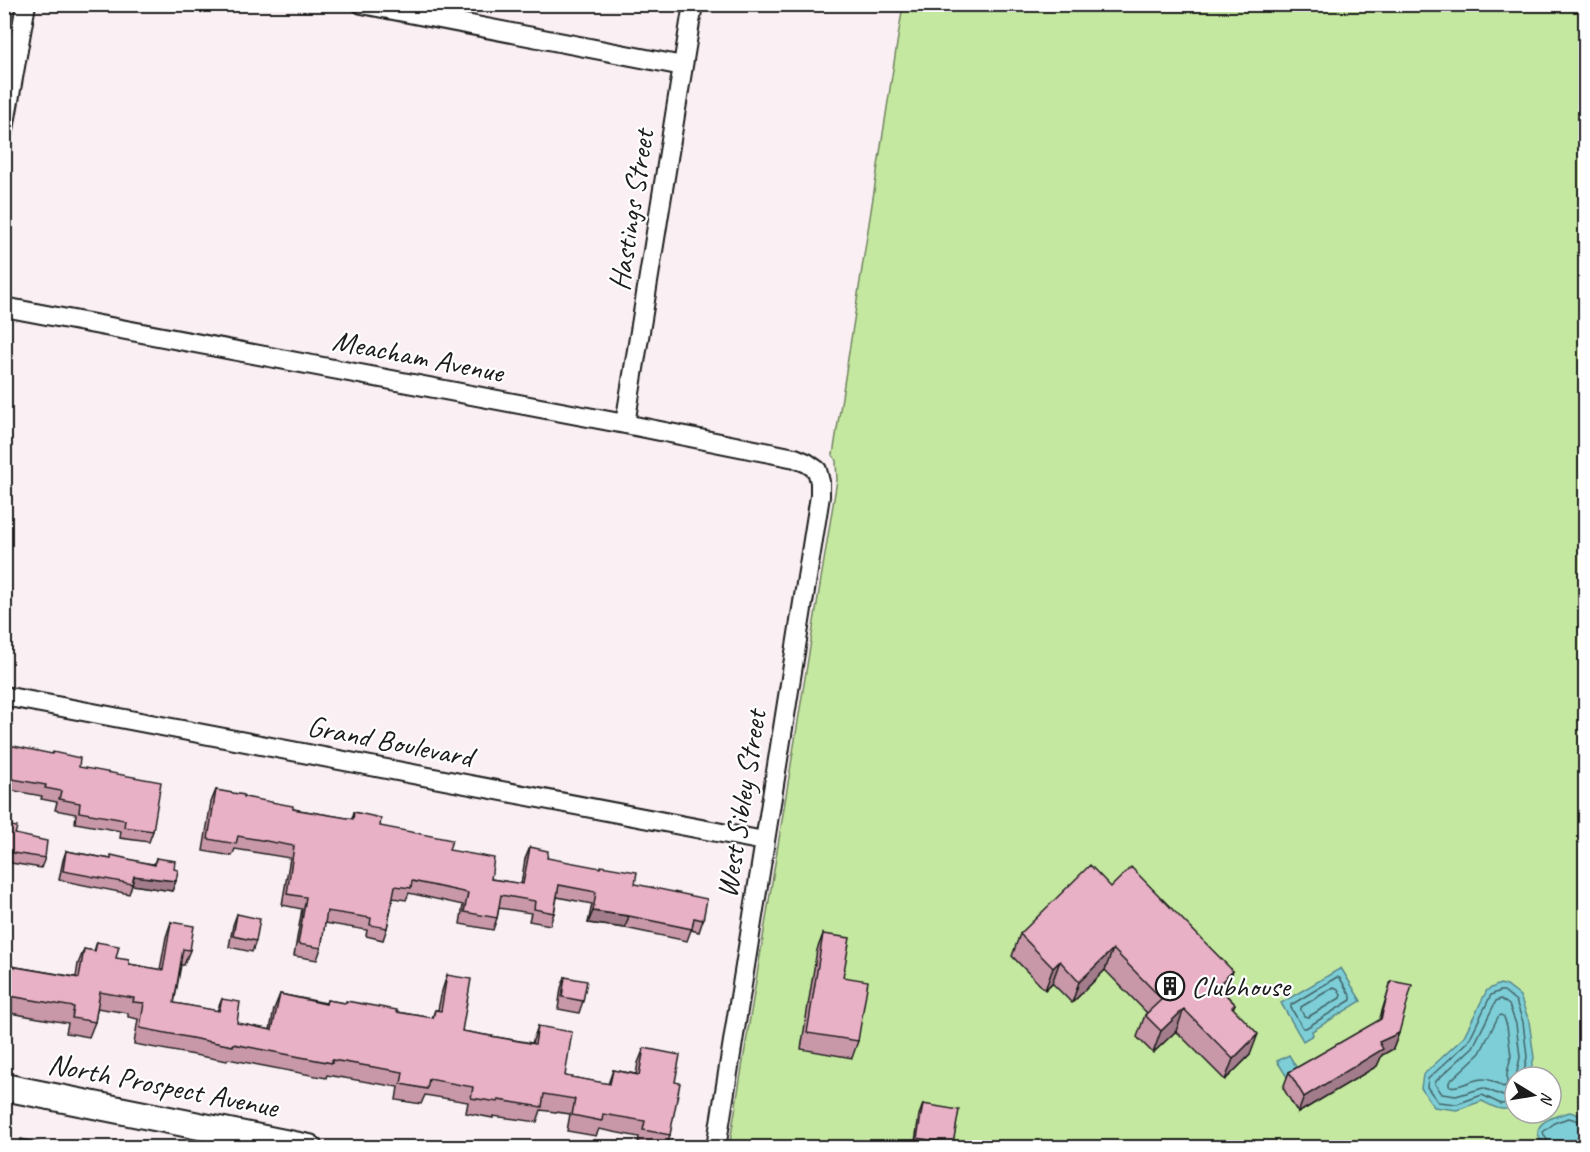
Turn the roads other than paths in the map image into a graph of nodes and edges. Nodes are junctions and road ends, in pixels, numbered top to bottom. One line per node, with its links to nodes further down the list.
1 (26, 4): 5 (street)
2 (362, 4): 4 (street)
3 (693, 4): 4 (street, Hastings Street)
4 (683, 66): 7 (street, Hastings Street)
5 (4, 129)
6 (4, 307): 7 (street, Meacham Avenue)
7 (625, 424): 8 (street, Meacham Avenue)
8 (817, 470): 10 (street, West Sibley Street)
9 (4, 696): 10 (street, Grand Boulevard)
10 (764, 842): 13 (street, West Sibley Street)
11 (4, 1087): 12 (street, North Prospect Avenue)
12 (301, 1147)
13 (716, 1148)

